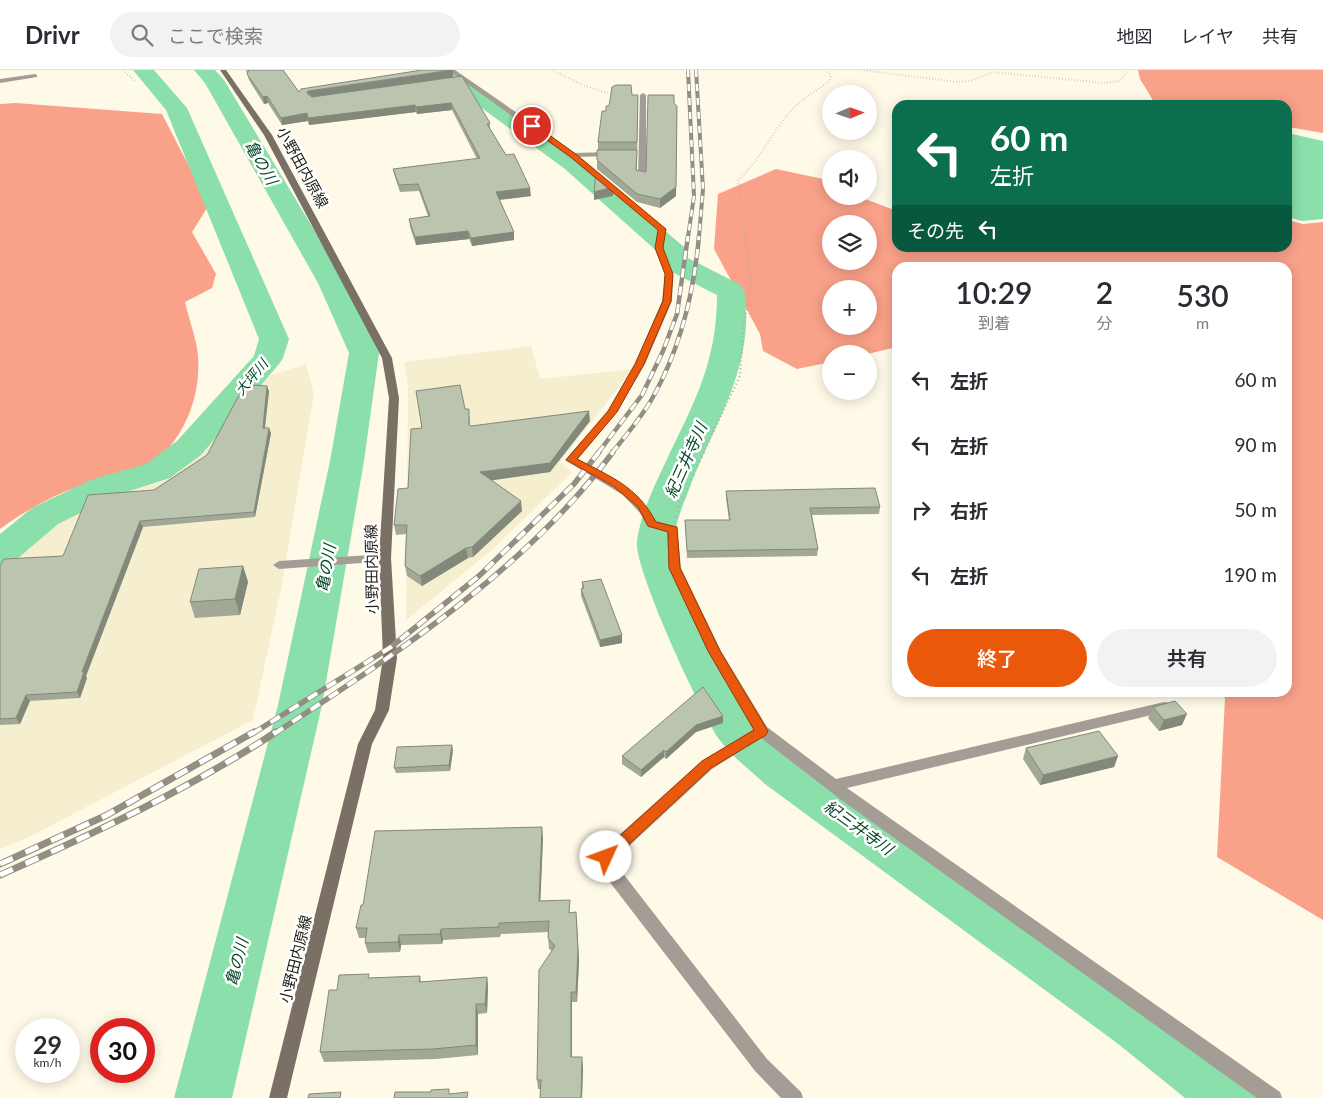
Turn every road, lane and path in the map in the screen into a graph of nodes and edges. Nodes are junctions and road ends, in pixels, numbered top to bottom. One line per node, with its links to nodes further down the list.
1 (123, 70): 11 (path)
2 (223, 70): 21 (main road, 小野田内原線)
3 (451, 70): 9 (street)
4 (552, 70): 13 (path)
5 (826, 70): 20 (path)
6 (861, 70): 7 (path)
7 (1128, 70)
8 (36, 76): 10 (street)
9 (460, 79): 12 (street); 18 (street)
10 (0, 81)
11 (135, 81)
12 (449, 81)
13 (611, 94)
14 (643, 95): 17 (street)
15 (622, 154): 18 (street)
16 (632, 154): 17 (street)
17 (641, 154): 19 (street)
18 (572, 155): 20 (street)
19 (642, 177)
20 (663, 527): 24 (street)
21 (385, 558): 22 (street); 26 (main road, 小野田内原線)
22 (279, 565)
23 (1164, 707): 25 (street)
24 (762, 731): 25 (street); 27 (street)
25 (833, 786): 28 (street)
26 (278, 1098)
27 (794, 1098)
28 (1274, 1098)

